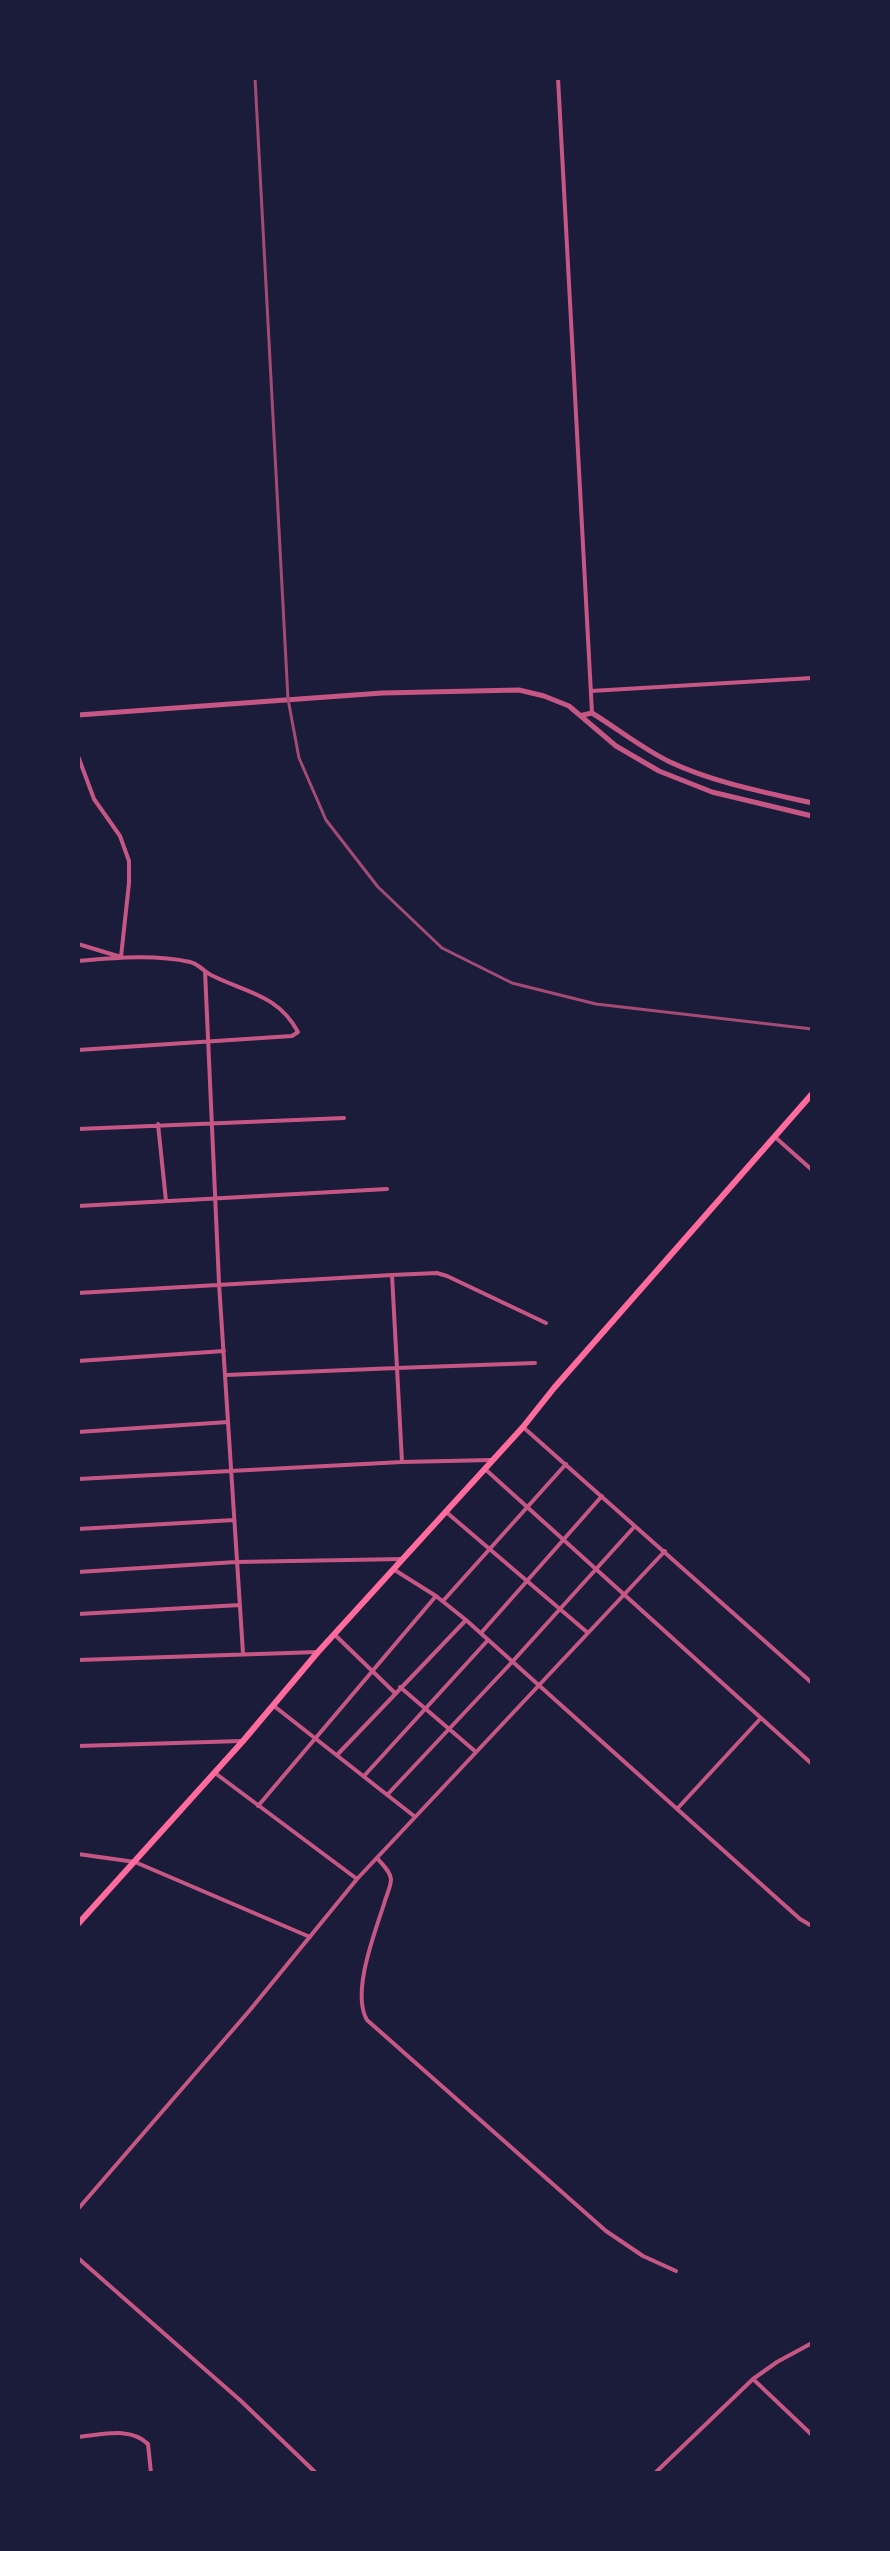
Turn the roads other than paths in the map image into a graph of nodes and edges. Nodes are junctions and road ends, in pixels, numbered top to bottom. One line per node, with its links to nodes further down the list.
1 (558, 78): 3 (street)
2 (812, 678): 3 (street)
3 (590, 692): 4 (street)
4 (592, 713): 6 (street); 8 (street)
5 (78, 715): 6 (street)
6 (582, 715): 9 (street)
7 (78, 756): 11 (street)
8 (812, 803)
9 (812, 816)
10 (78, 944): 11 (street)
11 (121, 957): 12 (street); 13 (street)
12 (78, 961)
13 (205, 971): 14 (street); 14 (street)
14 (207, 1042): 15 (street); 18 (street)
15 (78, 1050)
16 (812, 1094): 21 (main road)
17 (344, 1118): 18 (street)
18 (211, 1122): 19 (street); 24 (street)
19 (158, 1124): 20 (street); 25 (street)
20 (78, 1129)
21 (775, 1137): 22 (street); 37 (main road)
22 (812, 1170)
23 (387, 1189): 24 (street)
24 (215, 1199): 25 (street); 28 (street)
25 (166, 1201): 26 (street)
26 (78, 1206)
27 (392, 1275): 28 (street); 30 (street); 34 (street)
28 (219, 1283): 29 (street); 31 (street)
29 (78, 1293)
30 (546, 1323)
31 (224, 1351): 32 (street); 35 (street)
32 (78, 1361)
33 (535, 1363): 34 (street)
34 (397, 1368): 35 (street); 40 (street)
35 (226, 1375): 36 (street)
36 (228, 1422): 38 (street); 43 (street)
37 (523, 1427): 39 (main road); 41 (street)
38 (78, 1432)
39 (494, 1460): 40 (street); 42 (main road)
40 (402, 1462): 43 (street)
41 (566, 1464): 45 (street); 46 (street)
42 (485, 1469): 46 (street); 47 (main road)
43 (231, 1470): 44 (street); 48 (street)
44 (78, 1479)
45 (602, 1496): 49 (street); 51 (street)
46 (526, 1507): 51 (street); 52 (street)
47 (445, 1511): 52 (street); 54 (main road)
48 (234, 1520): 50 (street); 55 (street)
49 (635, 1526): 53 (street); 57 (street)
50 (78, 1529)
51 (563, 1541): 57 (street); 59 (street)
52 (489, 1549): 59 (street); 62 (street)
53 (665, 1551): 61 (street); 76 (street)
54 (403, 1559): 55 (street); 56 (main road)
55 (236, 1562): 58 (street); 63 (street)
56 (393, 1569): 60 (street); 69 (main road)
57 (595, 1570): 61 (street); 64 (street)
58 (78, 1572)
59 (528, 1581): 64 (street); 67 (street)
60 (436, 1596): 62 (street); 75 (street)
61 (623, 1596): 68 (street); 82 (street)
62 (443, 1601): 66 (street)
63 (240, 1605): 65 (street); 72 (street)
64 (560, 1608): 68 (street); 74 (street)
65 (78, 1614)
66 (466, 1620): 67 (street); 78 (street)
67 (481, 1633): 70 (street)
68 (588, 1633): 77 (street)
69 (334, 1634): 71 (main road); 75 (street)
70 (488, 1640): 74 (street); 81 (street)
71 (318, 1652): 72 (street); 80 (main road)
72 (243, 1653): 73 (street)
73 (78, 1660)
74 (513, 1661): 77 (street); 83 (street)
75 (372, 1669): 79 (street); 84 (street)
76 (812, 1683)
77 (539, 1686): 87 (street); 94 (street)
78 (400, 1687): 79 (street); 81 (street)
79 (395, 1693): 88 (street)
80 (273, 1705): 84 (street); 85 (main road)
81 (424, 1708): 83 (street); 91 (street)
82 (761, 1718): 89 (street); 94 (street)
83 (450, 1729): 87 (street); 92 (street)
84 (315, 1738): 88 (street); 93 (street)
85 (243, 1741): 86 (street); 90 (main road)
86 (78, 1746)
87 (476, 1752): 95 (street)
88 (337, 1755): 91 (street)
89 (812, 1764)
90 (215, 1773): 93 (street); 98 (main road)
91 (364, 1776): 92 (street)
92 (387, 1795): 95 (street)
93 (258, 1806): 99 (street)
94 (677, 1809): 101 (street)
95 (414, 1816): 97 (street)
96 (78, 1854): 98 (street)
97 (377, 1858): 99 (street); 105 (street)
98 (135, 1862): 100 (main road); 102 (street)
99 (357, 1879): 102 (street)
100 (78, 1924)
101 (812, 1926)
102 (310, 1937): 103 (street)
103 (78, 2209)
104 (78, 2258): 111 (street)
105 (676, 2271)
106 (812, 2343): 107 (street)
107 (753, 2379): 108 (street); 112 (street)
108 (812, 2435)
109 (78, 2437): 110 (street)
110 (151, 2473)
111 (316, 2473)
112 (655, 2473)

